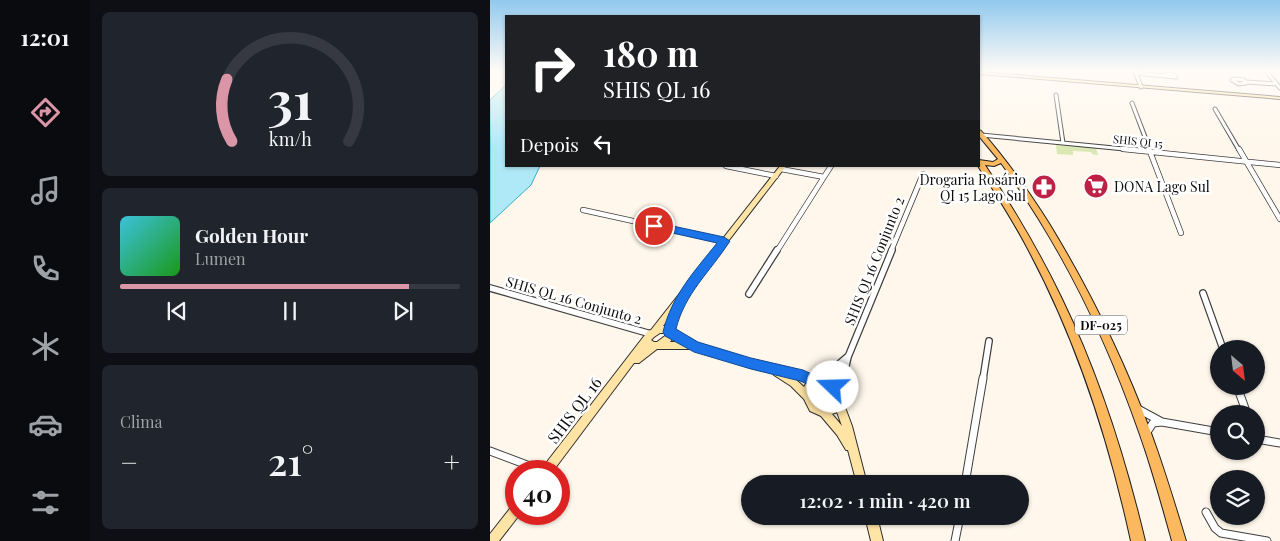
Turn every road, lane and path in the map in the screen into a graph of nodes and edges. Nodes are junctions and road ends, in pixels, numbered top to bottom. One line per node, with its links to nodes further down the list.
1 (1056, 96): 7 (street)
2 (1260, 96): 3 (street)
3 (1280, 98)
4 (1132, 103): 8 (street)
5 (1214, 109): 11 (street)
6 (985, 136): 7 (street, SHIS QI 15); 9 (main road, DF-025)
7 (1063, 144): 8 (street, SHIS QI 15)
8 (1150, 152): 11 (street, SHIS QI 15); 21 (street)
9 (1002, 159): 10 (main road); 37 (main road, DF-025)
10 (980, 162)
11 (1244, 162): 13 (street, SHIS QI 15); 20 (street)
12 (980, 163): 57 (main road, DF-025)
13 (1280, 165)
14 (740, 167): 16 (street)
15 (830, 167): 18 (street)
16 (780, 170): 18 (street); 22 (street, SHIS QL 16)
17 (923, 174): 32 (street, SHIS QI 16 Conjunto 2)
18 (824, 177): 25 (street)
19 (583, 210): 22 (street)
20 (1280, 219)
21 (1181, 233)
22 (724, 241): 24 (street, SHIS QL 16)
23 (490, 288): 28 (street, SHIS QL 16 Conjunto 2)
24 (684, 294): 27 (street, SHIS QL 16); 28 (street, SHIS QL 16)
25 (749, 294)
26 (1203, 294): 29 (street)
27 (669, 331): 28 (street); 28 (street, SHIS QL 16); 31 (street)
28 (653, 339): 31 (street); 47 (street, SHIS QL 16)
29 (1220, 340)
30 (989, 341): 49 (street)
31 (694, 346): 33 (street)
32 (848, 357): 34 (street, SHIS QI 16 Conjunto 2); 36 (street, SHIS QI 16 Conjunto 2)
33 (773, 369): 34 (street); 35 (street)
34 (816, 382): 35 (street); 36 (street)
35 (807, 396): 38 (street)
36 (839, 400): 38 (street); 44 (street)
37 (1136, 408): 39 (street); 41 (main road, DF-025)
38 (824, 413): 44 (street)
39 (1162, 422): 40 (street); 41 (street)
40 (1210, 430)
41 (1146, 434): 58 (main road, DF-025)
42 (1265, 440): 43 (street)
43 (1280, 443)
44 (852, 449): 48 (street)
45 (490, 451): 46 (street)
46 (514, 460)
47 (555, 460)
48 (859, 475)
49 (967, 475)
50 (1206, 512): 59 (street)
51 (505, 524): 54 (street)
52 (873, 525): 55 (street)
53 (958, 525): 56 (street)
54 (492, 541)
55 (877, 541)
56 (955, 541)
57 (1138, 541)
58 (1180, 541)
59 (1267, 541)

